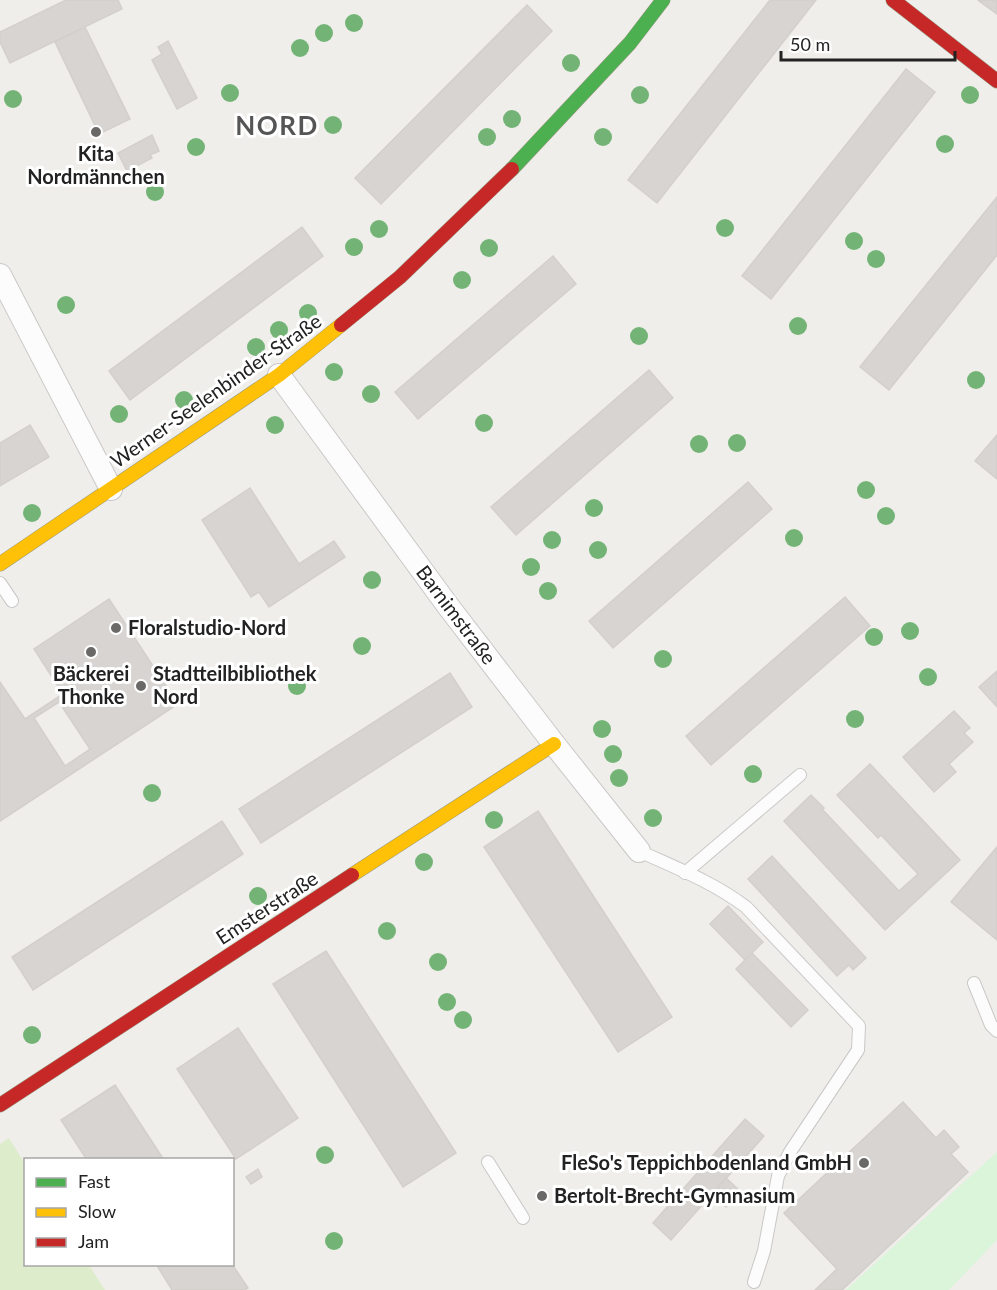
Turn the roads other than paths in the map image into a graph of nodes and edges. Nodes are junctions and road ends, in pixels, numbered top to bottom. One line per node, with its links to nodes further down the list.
1 (663, 0): 5 (street, Werner-Seelenbinder-Straße)
2 (893, 0): 3 (street)
3 (997, 81)
4 (1, 279): 6 (street)
5 (279, 375): 6 (street, Werner-Seelenbinder-Straße); 10 (street, Barnimstraße)
6 (111, 489): 7 (street, Werner-Seelenbinder-Straße)
7 (0, 564)
8 (0, 584): 9 (lane)
9 (12, 601)
10 (554, 744): 12 (street, Barnimstraße); 16 (street, Emsterstraße)
11 (800, 775): 13 (lane)
12 (639, 850): 13 (lane)
13 (685, 873): 19 (lane)
14 (974, 983): 15 (lane)
15 (997, 1031)
16 (0, 1105)
17 (488, 1162): 18 (lane)
18 (523, 1218)
19 (754, 1282)

